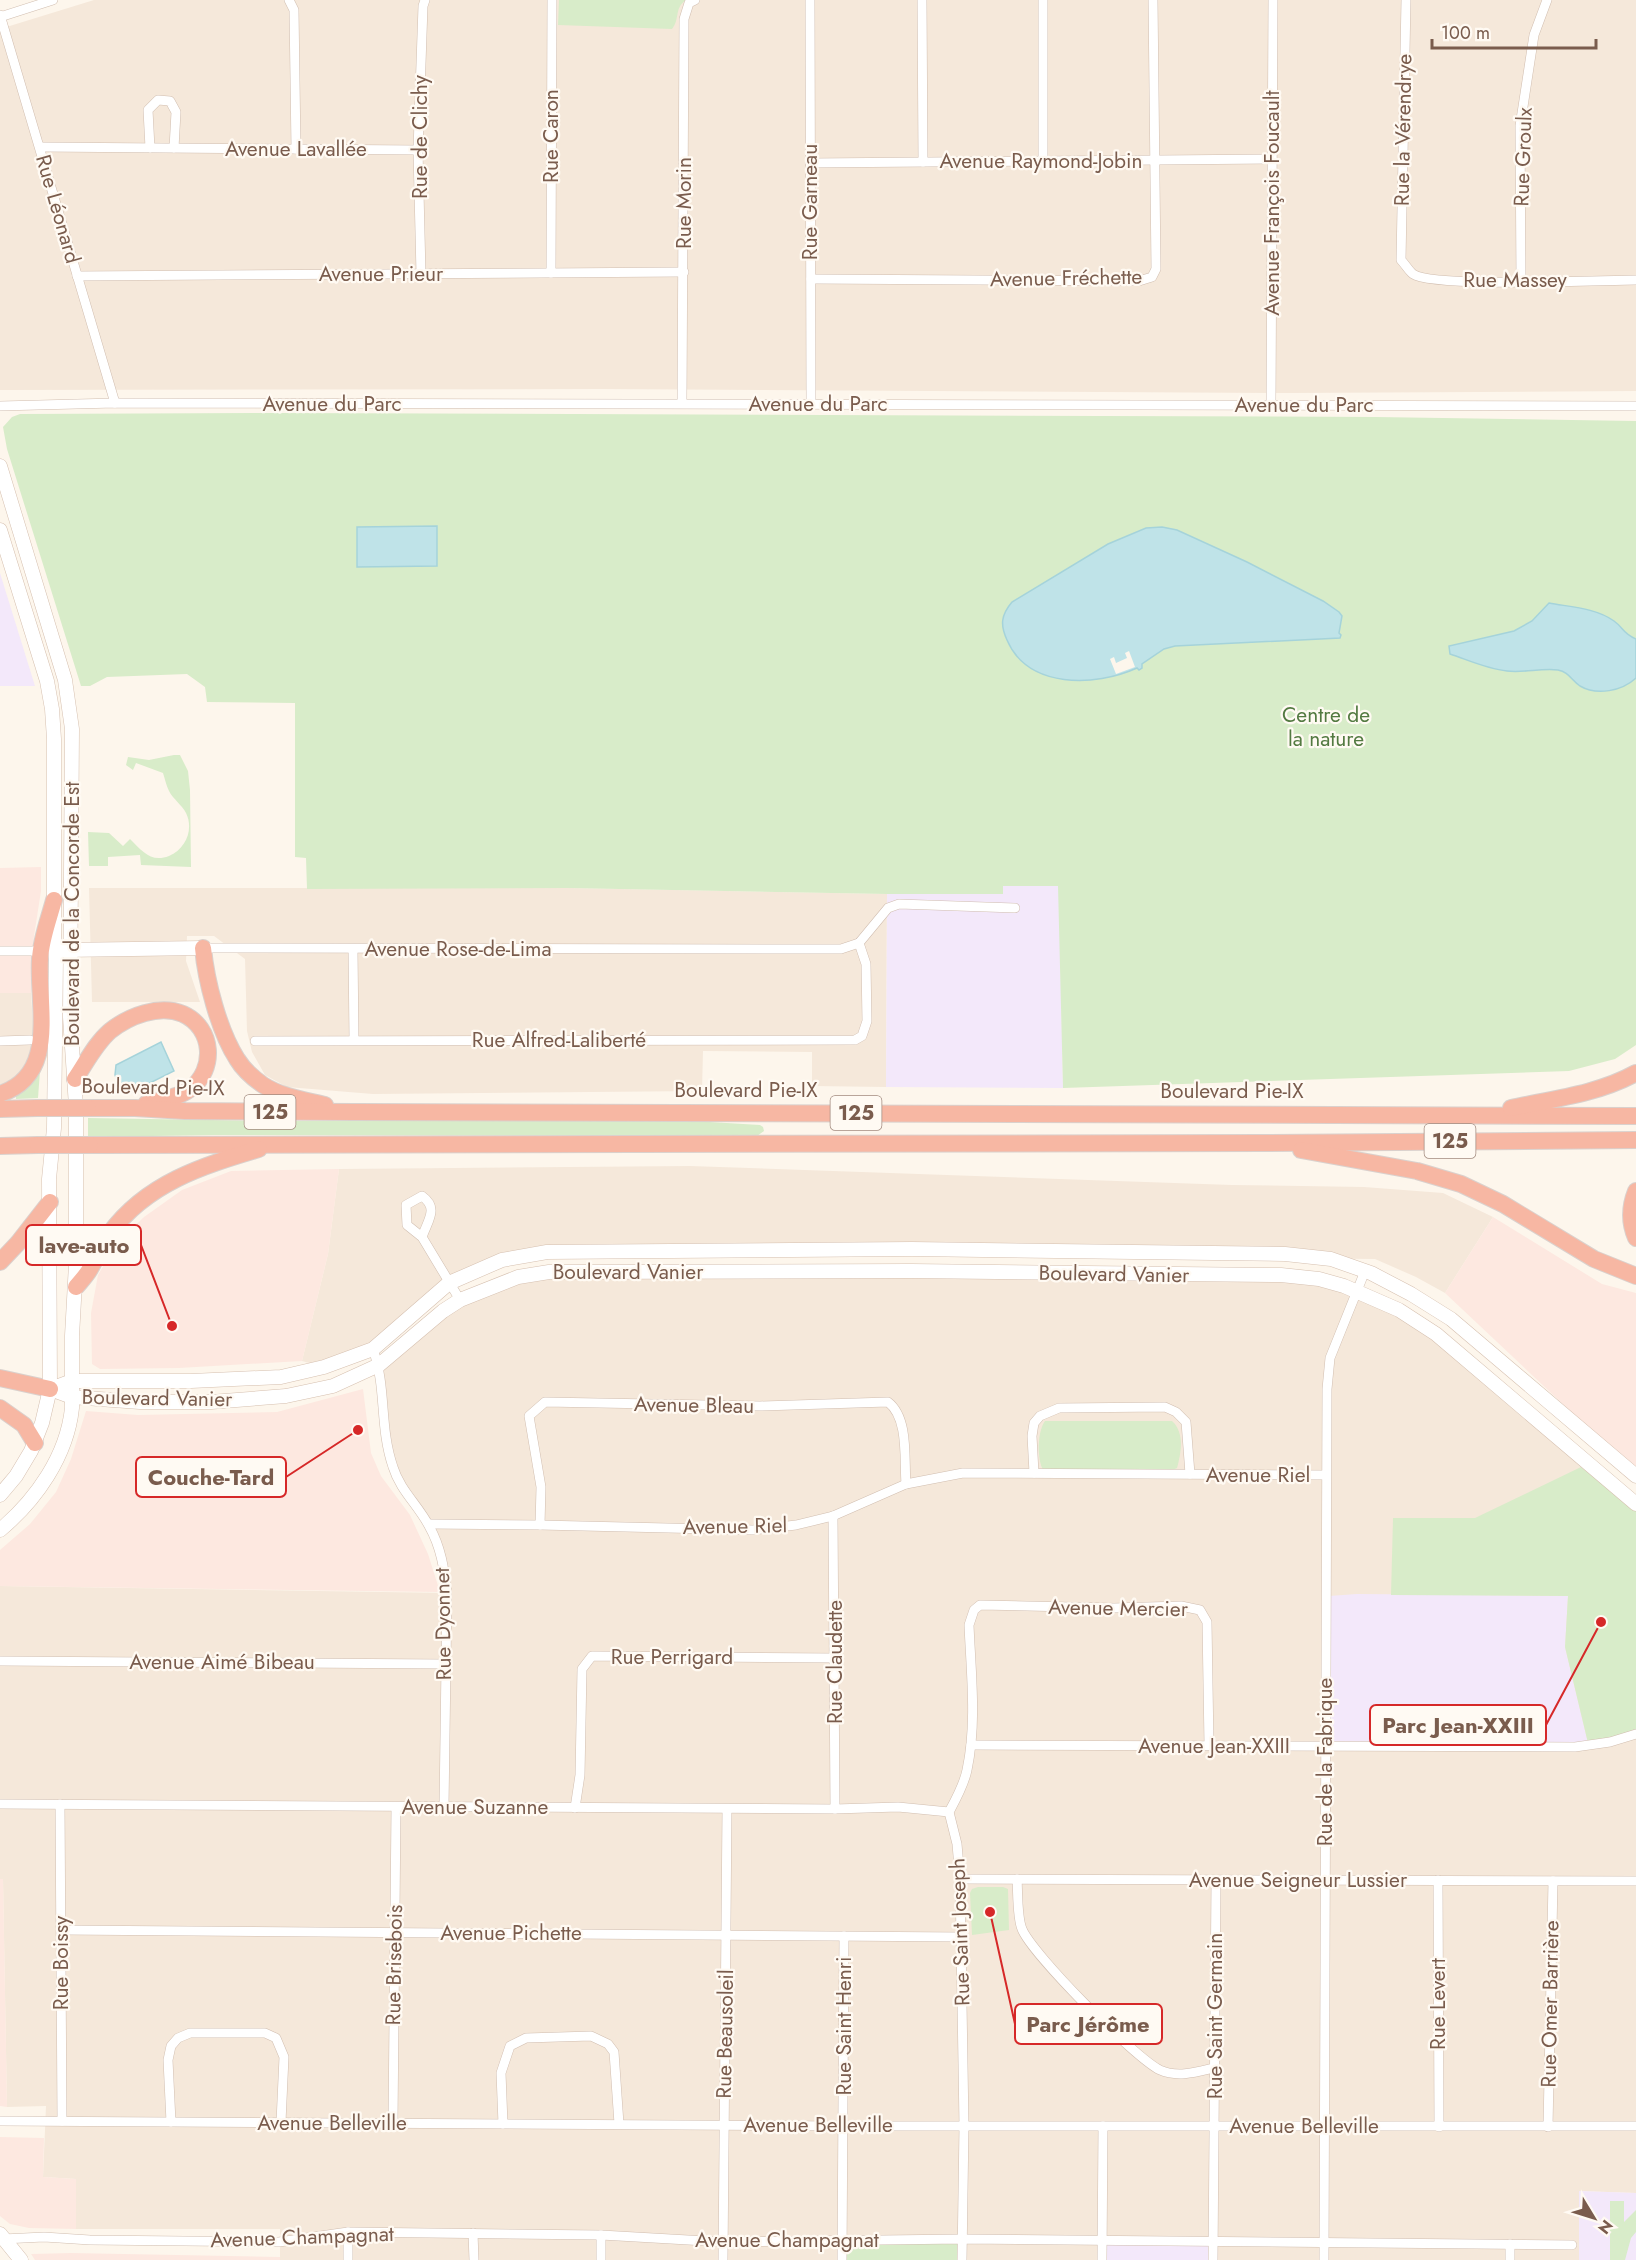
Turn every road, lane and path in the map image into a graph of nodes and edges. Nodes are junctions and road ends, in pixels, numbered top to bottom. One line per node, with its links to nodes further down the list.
1 (53, 0): 13 (street)
2 (290, 0): 17 (street)
3 (425, 0): 18 (street, Rue de Clichy)
4 (552, 0): 26 (street, Rue Caron)
5 (810, 0): 23 (street, Rue Garneau)
6 (922, 0): 22 (street)
7 (1043, 0): 21 (street)
8 (1154, 0): 20 (street, Avenue Fréchette)
9 (1274, 0): 19 (street, Avenue François Foucault)
10 (1406, 0): 24 (street, Rue la Vérendrye)
11 (1547, 0): 31 (street, Rue Groulx)
12 (692, 2): 25 (street, Rue Morin)
13 (0, 16): 14 (street, Rue Léonard)
14 (40, 147): 15 (street, Avenue Lavallée); 28 (street, Rue Léonard)
15 (150, 148): 16 (street, Avenue Lavallée); 16 (street)
16 (174, 148): 17 (street, Avenue Lavallée)
17 (296, 149): 18 (street, Avenue Lavallée)
18 (418, 150): 27 (street, Rue de Clichy)
19 (1272, 159): 20 (street, Avenue Raymond-Jobin); 35 (street, Avenue François Foucault)
20 (1156, 160): 21 (street, Avenue Raymond-Jobin); 29 (street, Avenue Fréchette)
21 (1043, 161): 22 (street, Avenue Raymond-Jobin)
22 (922, 162): 23 (street, Avenue Raymond-Jobin)
23 (810, 163): 29 (street, Rue Garneau)
24 (1401, 260): 31 (street, Rue Massey)
25 (684, 272): 26 (street, Avenue Prieur); 33 (street, Rue Morin)
26 (551, 273): 27 (street, Avenue Prieur)
27 (421, 274): 28 (street, Avenue Prieur)
28 (77, 276): 32 (street, Rue Léonard)
29 (811, 279): 34 (street, Rue Garneau)
30 (1636, 280): 31 (street, Rue Massey)
31 (1521, 281)
32 (115, 403): 33 (street, Avenue du Parc); 36 (street, Avenue du Parc)
33 (682, 403): 34 (street, Avenue du Parc)
34 (812, 404): 35 (street, Avenue du Parc)
35 (1271, 405): 37 (street, Avenue du Parc)
36 (0, 406)
37 (1636, 406)
38 (0, 466): 45 (street, Boulevard de la Concorde Est)
39 (0, 530): 40 (street, Boulevard de la Concorde Est)
40 (54, 900): 47 (highway)
41 (1015, 908): 42 (street)
42 (859, 943): 44 (street, Avenue Rose-de-Lima); 51 (street, Rue Alfred-Laliberté)
43 (203, 948): 44 (street, Avenue Rose-de-Lima); 45 (street, Avenue Rose-de-Lima); 57 (highway)
44 (353, 949): 51 (street)
45 (72, 950): 47 (street, Avenue Rose-de-Lima); 53 (street, Boulevard de la Concorde Est)
46 (0, 951): 47 (street, Avenue Rose-de-Lima)
47 (48, 951): 54 (highway); 65 (street, Boulevard de la Concorde Est)
48 (30, 1040): 49 (street)
49 (0, 1041)
50 (255, 1041): 51 (street, Rue Alfred-Laliberté)
51 (354, 1041)
52 (1636, 1073): 58 (highway)
53 (75, 1079): 55 (highway); 72 (street, Boulevard de la Concorde Est)
54 (0, 1094)
55 (135, 1108): 56 (highway, Boulevard Pie-IX / 125, bridge); 57 (highway, Boulevard Pie-IX / 125)
56 (0, 1109)
57 (355, 1112): 58 (highway, Boulevard Pie-IX / 125)
58 (1478, 1115): 59 (highway, Boulevard Pie-IX / 125)
59 (1636, 1116)
60 (1636, 1140): 62 (highway, 125)
61 (278, 1143): 62 (highway, 125); 63 (highway, 125, bridge); 72 (highway)
62 (1264, 1143): 70 (highway)
63 (0, 1146)
64 (1636, 1191): 67 (highway)
65 (50, 1202): 68 (highway); 79 (street, Boulevard de la Concorde Est)
66 (422, 1237): 71 (street)
67 (1636, 1238)
68 (0, 1262)
69 (1365, 1271): 71 (street, Boulevard Vanier); 73 (street, Rue de la Fabrique); 86 (street, Boulevard Vanier)
70 (1636, 1276)
71 (448, 1282): 74 (street); 75 (street, Boulevard Vanier)
72 (76, 1287): 78 (street, Boulevard de la Concorde Est)
73 (1357, 1292): 74 (street, Boulevard Vanier); 85 (street, Rue de la Fabrique); 89 (street, Boulevard Vanier)
74 (460, 1300): 76 (street, Boulevard Vanier)
75 (373, 1349): 76 (street, Rue Dyonnet); 78 (street, Boulevard Vanier)
76 (379, 1365): 80 (street, Boulevard Vanier); 91 (street, Rue Dyonnet)
77 (0, 1378): 79 (highway)
78 (72, 1381): 79 (street, Boulevard Vanier); 80 (street, Boulevard de la Concorde Est)
79 (50, 1389): 80 (street, Boulevard Vanier); 82 (street, Boulevard de la Concorde Est)
80 (72, 1397): 93 (street, Boulevard de la Concorde Est)
81 (0, 1408): 82 (highway)
82 (35, 1443): 88 (street, Boulevard de la Concorde Est)
83 (1034, 1473): 84 (street, Avenue Riel); 84 (street, Avenue Riel); 87 (street, Avenue Riel)
84 (1190, 1474): 85 (street, Avenue Riel)
85 (1326, 1475): 100 (street, Rue de la Fabrique)
86 (1636, 1476)
87 (906, 1484): 90 (street, Avenue Riel); 92 (street, Avenue Bleau)
88 (0, 1495)
89 (1636, 1504)
90 (833, 1515): 92 (street, Avenue Riel); 94 (street, Rue Claudette)
91 (429, 1524): 92 (street, Avenue Riel); 96 (street, Rue Dyonnet)
92 (540, 1524)
93 (0, 1530)
94 (835, 1658): 105 (street, Rue Perrigard); 107 (street, Rue Claudette)
95 (0, 1661): 96 (street, Avenue Aimé Bibeau)
96 (445, 1664): 104 (street, Rue Dyonnet)
97 (1636, 1734): 100 (street, Avenue Jean-XXIII)
98 (1209, 1745): 99 (street, Avenue Jean-XXIII); 99 (street, Avenue Mercier); 100 (street, Avenue Jean-XXIII)
99 (971, 1746): 108 (street)
100 (1326, 1747): 112 (street, Rue de la Fabrique)
101 (0, 1804): 102 (street, Avenue Suzanne)
102 (60, 1804): 103 (street, Avenue Suzanne); 116 (street, Rue Boissy)
103 (396, 1807): 104 (street, Avenue Suzanne); 117 (street, Rue Brisebois)
104 (444, 1807): 105 (street, Avenue Suzanne)
105 (575, 1808): 106 (street, Avenue Suzanne)
106 (727, 1809): 107 (street, Avenue Suzanne); 118 (street, Rue Beausoleil)
107 (836, 1809): 108 (street, Avenue Suzanne)
108 (949, 1812): 109 (street, Rue Saint Joseph)
109 (960, 1879): 110 (street, Avenue Seigneur Lussier); 120 (street, Rue Saint Joseph)
110 (1017, 1879): 111 (street, Avenue Seigneur Lussier); 121 (street)
111 (1216, 1880): 112 (street, Avenue Seigneur Lussier); 121 (street, Rue Saint Germain)
112 (1325, 1880): 113 (street, Avenue Seigneur Lussier); 134 (street, Rue de la Fabrique)
113 (1438, 1881): 114 (street, Avenue Seigneur Lussier); 136 (street, Rue Levert)
114 (1553, 1881): 115 (street, Avenue Seigneur Lussier); 137 (street, Rue Omer Barrière)
115 (1636, 1881)
116 (61, 1930): 117 (street, Avenue Pichette); 123 (street, Rue Boissy)
117 (394, 1932): 118 (street, Avenue Pichette); 126 (street, Rue Brisebois)
118 (726, 1935): 119 (street, Avenue Pichette); 129 (street, Rue Beausoleil)
119 (844, 1936): 120 (street, Avenue Pichette); 130 (street, Rue Saint Henri)
120 (962, 1937): 131 (street, Rue Saint Joseph)
121 (1214, 2068): 133 (street, Rue Saint Germain)
122 (0, 2121): 123 (street, Avenue Belleville)
123 (62, 2121): 124 (street, Avenue Belleville)
124 (171, 2122): 125 (street, Avenue Belleville); 125 (street)
125 (281, 2122): 126 (street, Avenue Belleville)
126 (393, 2123): 127 (street, Avenue Belleville)
127 (503, 2124): 128 (street, Avenue Belleville); 128 (street)
128 (619, 2124): 129 (street, Avenue Belleville)
129 (724, 2125): 130 (street, Avenue Belleville); 146 (street, Rue Beausoleil)
130 (843, 2126): 131 (street, Avenue Belleville); 144 (street, Rue Saint Henri)
131 (964, 2126): 132 (street, Avenue Belleville); 142 (street, Rue Saint Joseph)
132 (1102, 2126): 133 (street, Avenue Belleville); 143 (street)
133 (1214, 2126): 134 (street, Avenue Belleville); 145 (street, Rue Saint Germain)
134 (1324, 2126): 136 (street, Avenue Belleville); 147 (street, Rue de la Fabrique)
135 (1636, 2126): 137 (street, Avenue Belleville)
136 (1438, 2127): 137 (street, Avenue Belleville)
137 (1548, 2127)
138 (348, 2232): 139 (street, Avenue Champagnat); 141 (street, Avenue Champagnat); 151 (street)
139 (473, 2233): 140 (street, Avenue Champagnat); 152 (street)
140 (601, 2235): 146 (street, Avenue Champagnat); 153 (street)
141 (2, 2236): 150 (street)
142 (962, 2239): 143 (street, Avenue Champagnat); 144 (street, Avenue Champagnat); 156 (street, Rue Saint Joseph)
143 (1102, 2240): 145 (street, Avenue Champagnat); 157 (street)
144 (842, 2241): 146 (street, Avenue Champagnat); 155 (street, Rue Saint Henri)
145 (1213, 2241): 147 (street, Avenue Champagnat); 158 (street, Rue Saint Germain)
146 (723, 2242): 154 (street, Rue Beausoleil)
147 (1324, 2242): 148 (street, Avenue Champagnat); 159 (street, Rue de la Fabrique)
148 (1510, 2244): 149 (street, Avenue Champagnat); 160 (street)
149 (1572, 2245)
150 (21, 2260)
151 (348, 2260)
152 (474, 2260)
153 (601, 2260)
154 (723, 2260)
155 (842, 2260)
156 (962, 2260)
157 (1102, 2260)
158 (1213, 2260)
159 (1324, 2260)
160 (1510, 2260)

